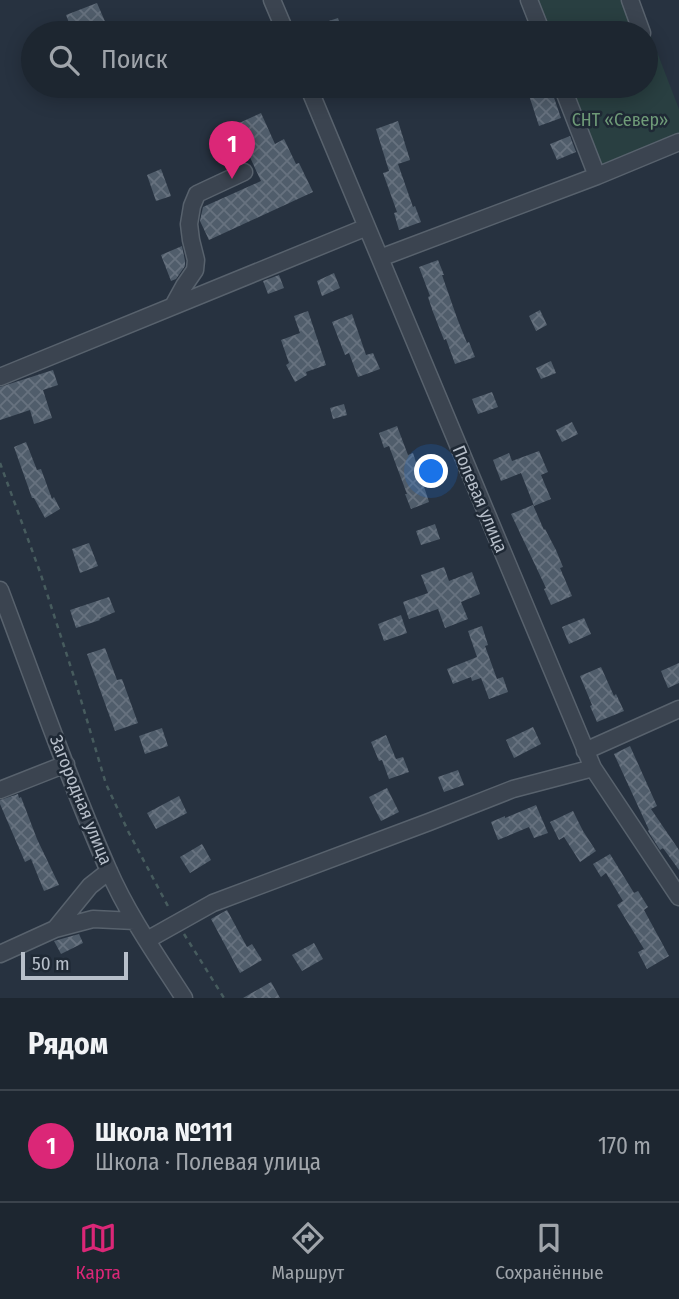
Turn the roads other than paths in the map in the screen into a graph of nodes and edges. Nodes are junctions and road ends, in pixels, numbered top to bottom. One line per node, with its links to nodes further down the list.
1 (272, 0): 4 (street)
2 (529, 0): 5 (street)
3 (630, 0): 6 (street)
4 (281, 21)
5 (537, 21)
6 (638, 21)
7 (313, 98): 12 (street, Полевая улица)
8 (567, 98): 11 (street)
9 (679, 142): 11 (street)
10 (244, 172): 14 (street)
11 (597, 176): 13 (street)
12 (367, 227): 13 (street, Полевая улица); 14 (street)
13 (380, 258): 18 (street, Полевая улица)
14 (173, 306): 15 (street)
15 (0, 377)
16 (0, 590): 19 (street, Загородная улица)
17 (679, 709): 18 (street)
18 (585, 751): 20 (street, Полевая улица)
19 (65, 764): 21 (street); 22 (street, Загородная улица)
20 (593, 768): 23 (street, Полевая улица); 26 (street)
21 (0, 790)
22 (109, 871): 24 (street, Загородная улица); 25 (street)
23 (679, 897)
24 (135, 921): 25 (street); 26 (street, Загородная улица)
25 (55, 929): 27 (street)
26 (147, 940): 28 (street, Загородная улица)
27 (0, 954)
28 (184, 998)

